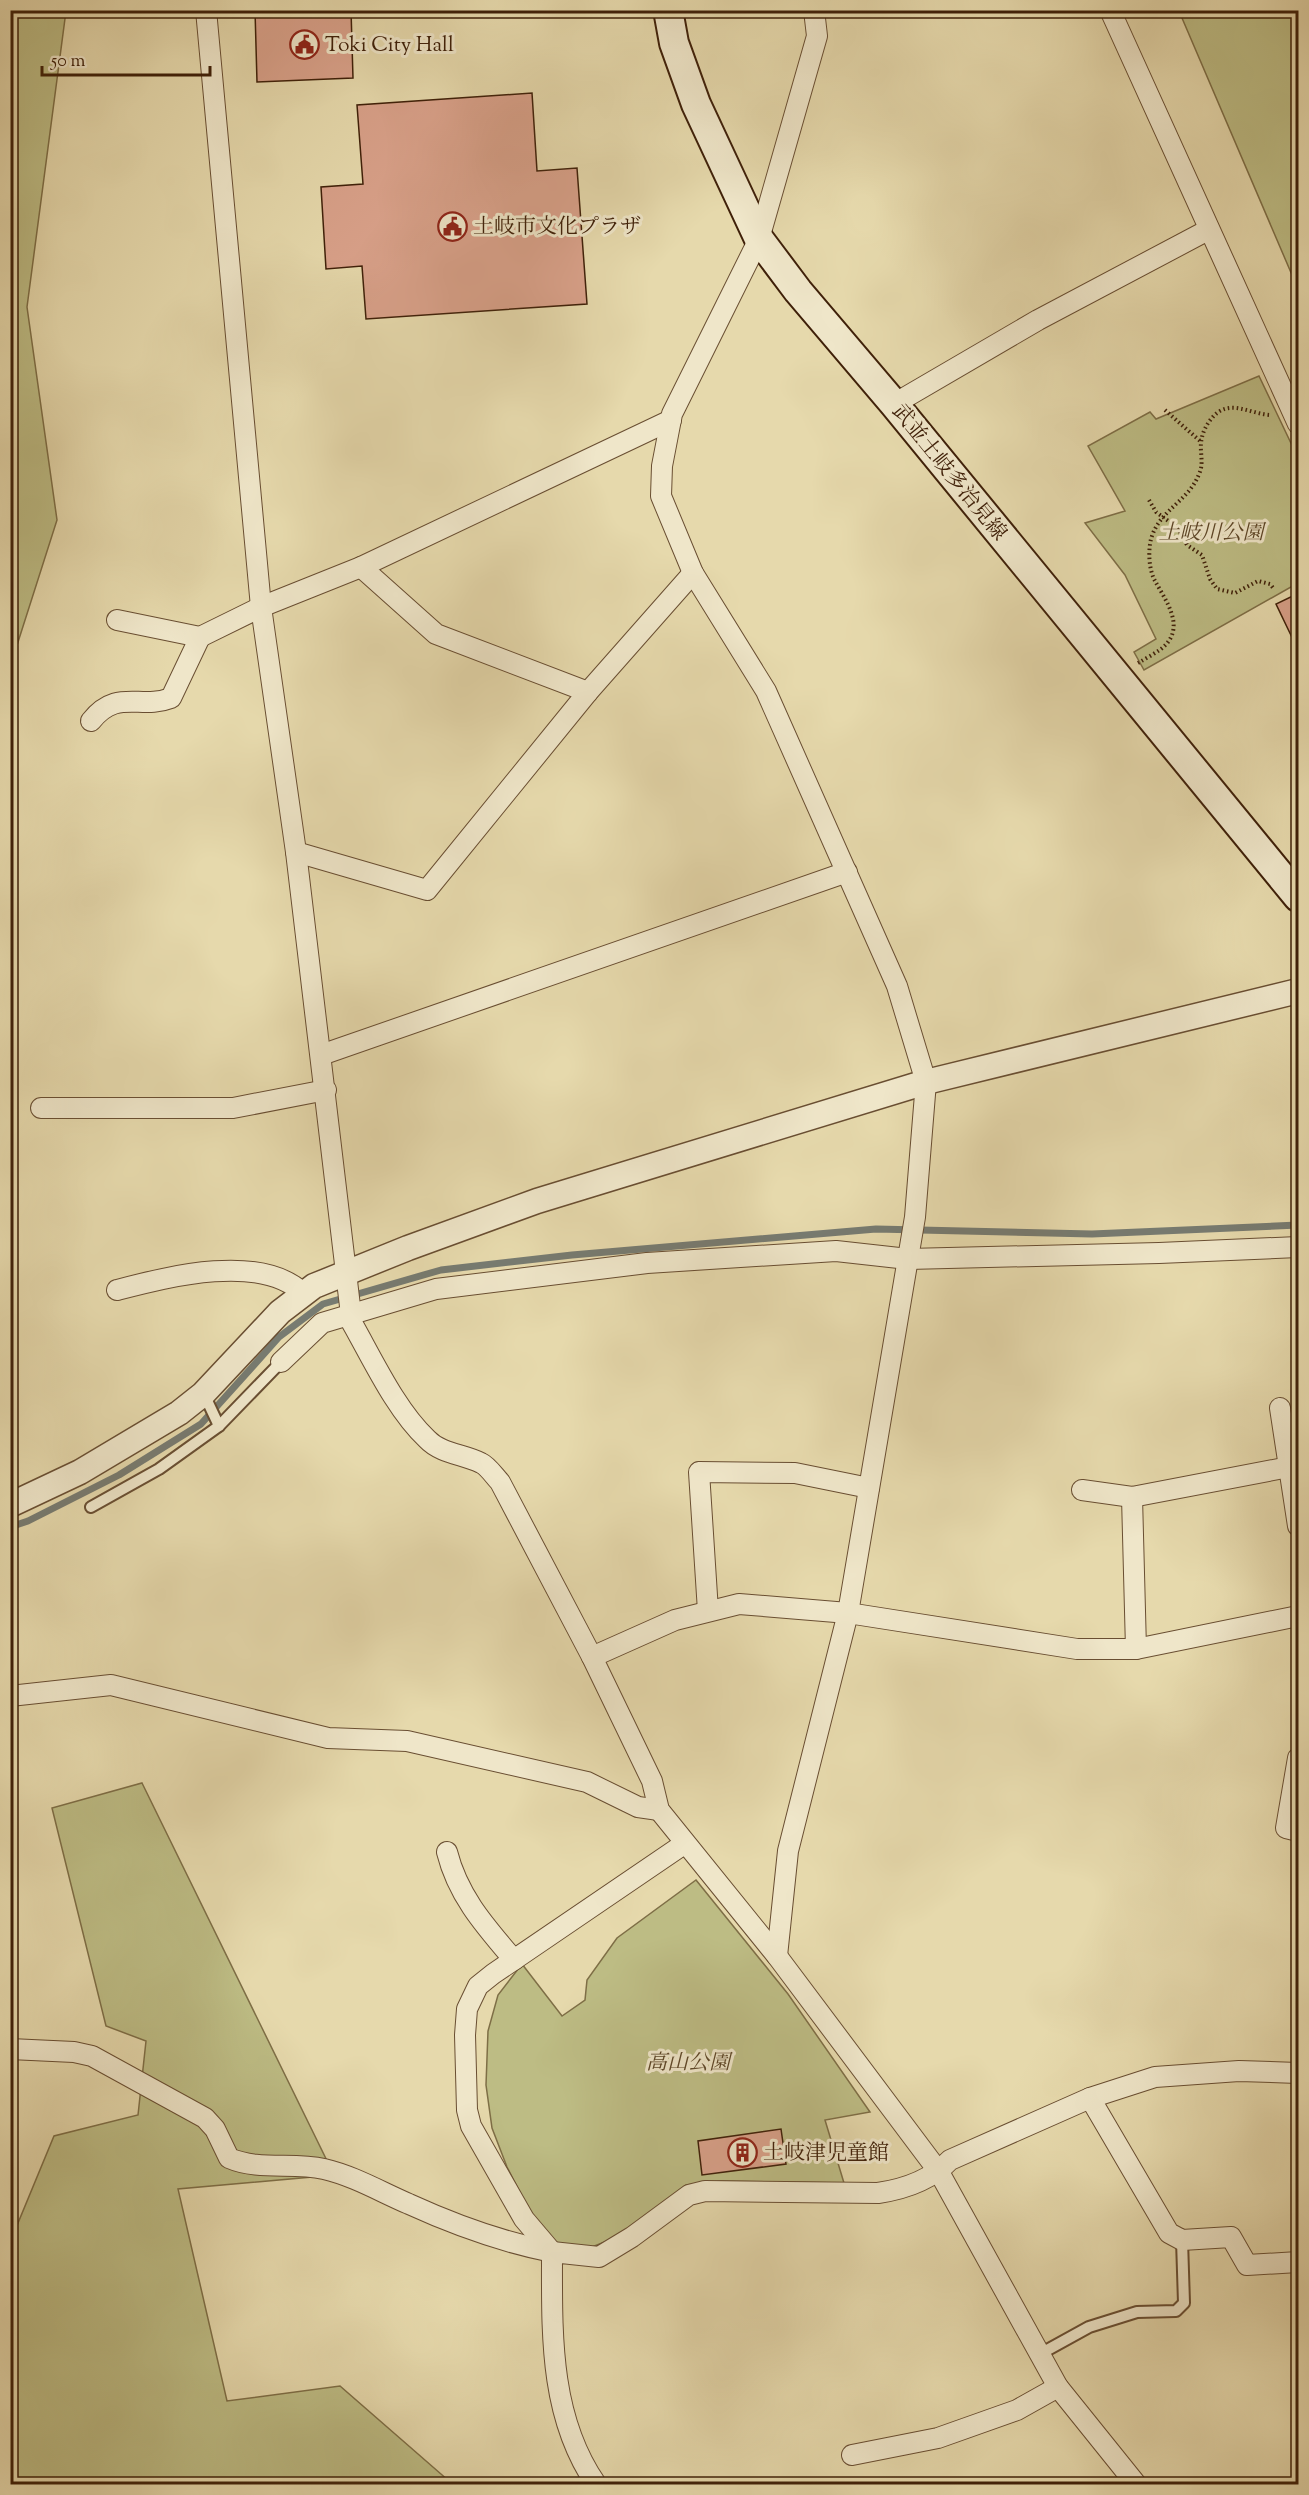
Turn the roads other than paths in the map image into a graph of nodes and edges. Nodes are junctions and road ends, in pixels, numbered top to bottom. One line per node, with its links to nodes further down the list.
1 (206, 10): 12 (street)
2 (668, 10): 6 (main road, 武並土岐多治見線)
3 (814, 10): 6 (street)
4 (1110, 10): 5 (street)
5 (1208, 230): 7 (street); 8 (street)
6 (759, 239): 7 (main road, 武並土岐多治見線); 9 (street)
7 (894, 404): 19 (main road, 武並土岐多治見線)
8 (1296, 418)
9 (671, 420): 10 (street); 11 (street)
10 (361, 567): 12 (street); 15 (street)
11 (693, 573): 15 (street); 18 (street)
12 (261, 607): 14 (street); 17 (street)
13 (117, 620): 14 (street)
14 (200, 637): 16 (street)
15 (588, 692): 17 (street)
16 (91, 721)
17 (296, 852): 21 (street)
18 (847, 872): 21 (street); 22 (street)
19 (1299, 897)
20 (1299, 991): 22 (street)
21 (321, 1055): 23 (street)
22 (926, 1082): 26 (street); 29 (street)
23 (326, 1090): 24 (street); 29 (street)
24 (40, 1108)
25 (1299, 1246): 26 (street)
26 (909, 1253): 29 (street); 35 (street)
27 (117, 1290): 28 (street)
28 (304, 1294): 29 (street); 31 (street)
29 (349, 1296): 30 (street); 45 (street)
30 (281, 1362): 33 (lane)
31 (203, 1394): 33 (lane); 38 (street)
32 (1280, 1408): 34 (street)
33 (219, 1426): 39 (lane)
34 (1289, 1467): 37 (street); 40 (street)
35 (869, 1488): 41 (street); 42 (street)
36 (1082, 1490): 37 (street)
37 (1132, 1497): 44 (street)
38 (10, 1505)
39 (91, 1507)
40 (1299, 1526)
41 (708, 1611): 42 (street); 45 (street)
42 (848, 1613): 44 (street); 52 (street)
43 (1298, 1620): 44 (street)
44 (1136, 1649)
45 (592, 1657): 48 (street)
46 (10, 1696): 48 (street)
47 (1299, 1758): 49 (street)
48 (659, 1810): 50 (street)
49 (1299, 1831)
50 (684, 1844): 52 (street); 53 (street)
51 (447, 1852): 53 (street)
52 (777, 1956): 57 (street)
53 (514, 1960): 59 (street)
54 (10, 2049): 59 (street)
55 (1299, 2073): 56 (street)
56 (1090, 2098): 57 (street); 58 (street)
57 (939, 2172): 59 (street); 61 (street)
58 (1182, 2240): 60 (street); 61 (lane)
59 (552, 2252): 64 (street)
60 (1299, 2262)
61 (1040, 2354): 62 (street)
62 (1058, 2387): 63 (street); 65 (street)
63 (852, 2455)
64 (596, 2484)
65 (1136, 2484)

